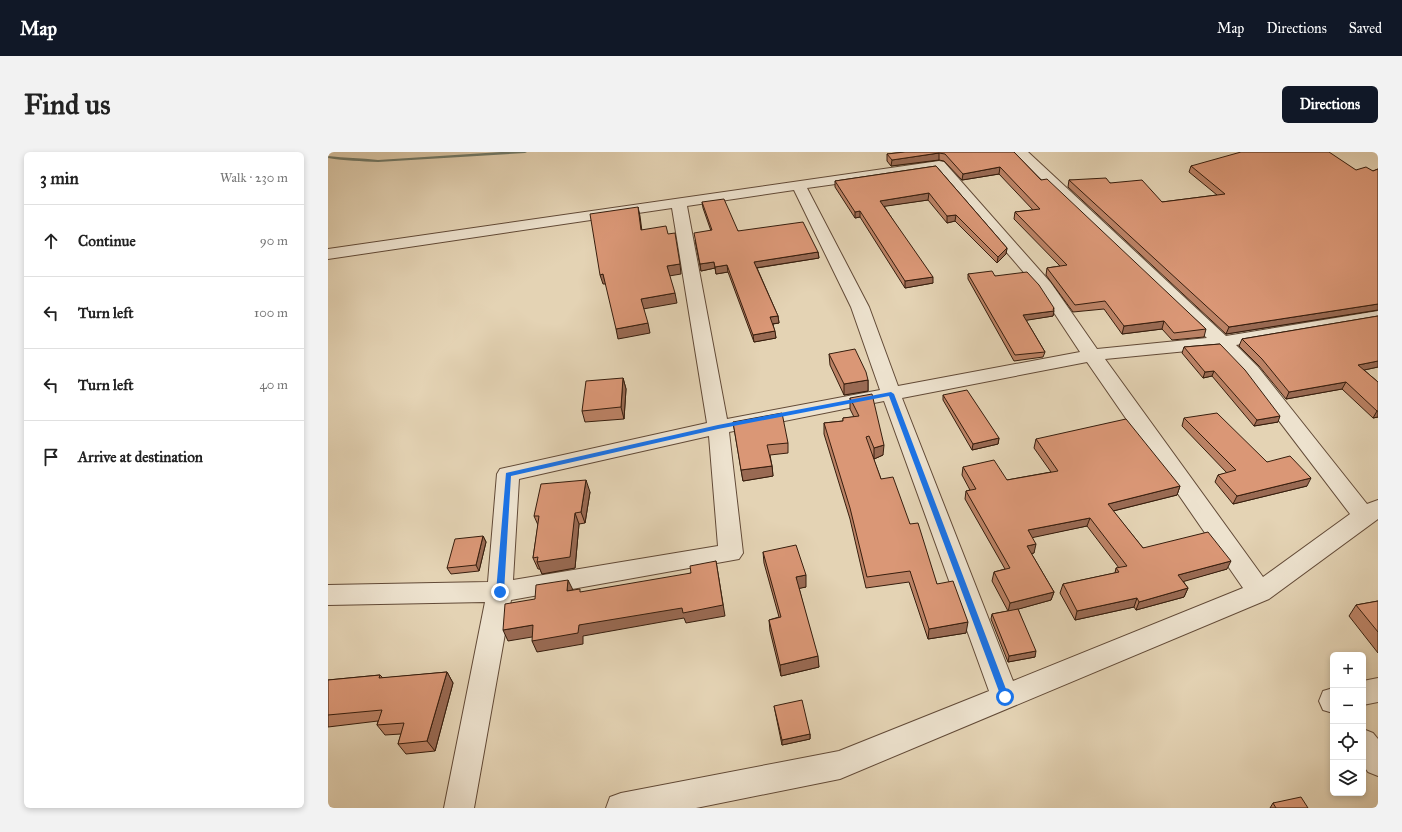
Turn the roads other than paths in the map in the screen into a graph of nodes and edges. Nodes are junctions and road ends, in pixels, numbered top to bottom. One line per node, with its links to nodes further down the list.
1 (1020, 152): 6 (street)
2 (799, 186): 3 (street); 7 (street); 8 (street)
3 (679, 204): 4 (street); 9 (street)
4 (328, 254)
5 (1378, 316): 6 (street)
6 (1222, 342): 7 (street); 10 (street)
7 (1092, 355): 8 (street); 12 (street)
8 (891, 394): 9 (street); 16 (street)
9 (718, 427): 11 (street); 11 (street)
10 (1371, 512): 12 (street)
11 (500, 592): 13 (street); 19 (street)
12 (1260, 592): 16 (street)
13 (328, 595)
14 (1378, 690): 15 (street)
15 (1366, 692)
16 (1005, 697): 20 (street)
17 (1366, 746): 18 (street)
18 (1378, 762)
19 (459, 808)
20 (621, 808)

